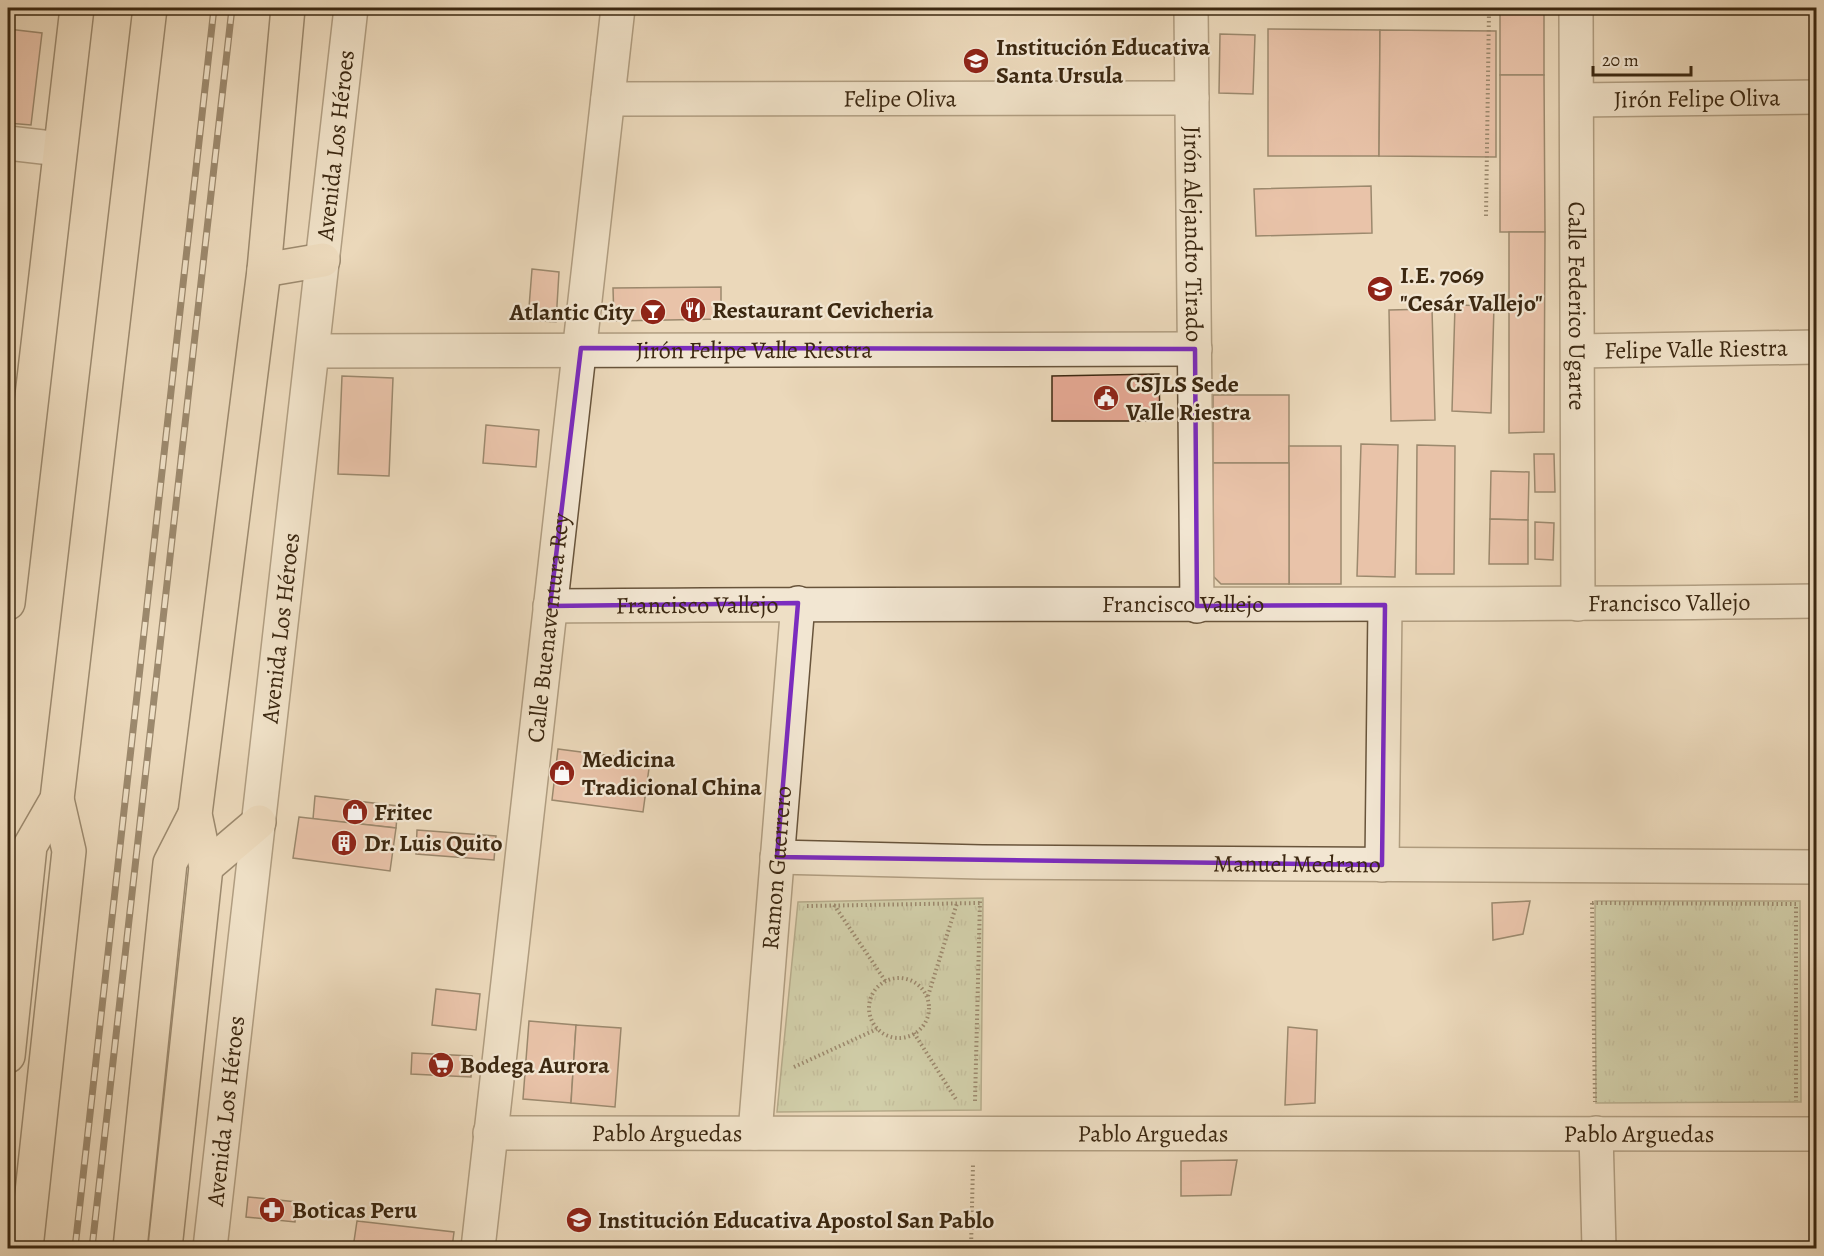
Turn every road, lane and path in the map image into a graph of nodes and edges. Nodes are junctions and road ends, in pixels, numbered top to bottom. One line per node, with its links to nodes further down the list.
1 (77, 8): 16 (main road)
2 (150, 8): 32 (main road)
3 (288, 8): 19 (main road, Avenida Los Héroes)
4 (351, 8): 18 (street, Avenida Los Héroes)
5 (618, 8): 13 (street, Calle Buenaventura Rey)
6 (1191, 8): 12 (street, Jirón Alejandro Tirado)
7 (1375, 8): 8 (path)
8 (1424, 8): 10 (path)
9 (1576, 8): 14 (street, Calle Federico Ugarte)
10 (1489, 9): 17 (path)
11 (1816, 97): 14 (street, Jirón Felipe Oliva)
12 (1192, 98): 13 (street, Felipe Oliva); 22 (street, Jirón Alejandro Tirado)
13 (608, 99): 21 (street, Calle Buenaventura Rey)
14 (1576, 100): 24 (street, Calle Federico Ugarte)
15 (8, 143): 16 (street)
16 (60, 149): 26 (main road)
17 (1486, 216)
18 (323, 260): 19 (main road); 23 (street, Avenida Los Héroes)
19 (264, 270): 33 (main road, Avenida Los Héroes)
20 (1816, 347): 24 (street, Felipe Valle Riestra)
21 (581, 348): 22 (street, Jirón Felipe Valle Riestra); 23 (street, Jirón Felipe Valle Riestra); 30 (street, Calle Buenaventura Rey)
22 (1195, 349): 31 (street, Jirón Alejandro Tirado)
23 (313, 351): 34 (street, Avenida Los Héroes)
24 (1578, 351): 28 (street, Calle Federico Ugarte)
25 (1816, 601): 28 (street, Francisco Vallejo)
26 (8, 603)
27 (798, 603): 30 (street, Francisco Vallejo); 31 (street, Francisco Vallejo); 35 (street, Ramon Guerrero)
28 (1578, 604): 29 (street, Francisco Vallejo)
29 (1385, 605): 31 (street, Francisco Vallejo); 37 (street)
30 (550, 606): 56 (street, Calle Buenaventura Rey)
31 (1197, 606)
32 (57, 799): 50 (main road); 61 (main road)
33 (195, 814): 39 (main road, Avenida Los Héroes); 62 (main road, Avenida Los Héroes)
34 (259, 822): 39 (main road); 64 (street, Avenida Los Héroes)
35 (777, 858): 36 (street, Manuel Medrano); 57 (street, Ramon Guerrero)
36 (982, 862): 37 (street, Manuel Medrano); 42 (path)
37 (1382, 865): 38 (street, Manuel Medrano)
38 (1592, 866): 40 (street, Manuel Medrano); 43 (path)
39 (206, 867): 63 (main road, Avenida Los Héroes)
40 (1816, 867)
41 (957, 903): 42 (path); 44 (path); 47 (path)
42 (980, 903): 58 (path)
43 (1592, 903): 52 (path); 54 (path)
44 (834, 905): 45 (path); 46 (path)
45 (804, 917)
46 (886, 982): 47 (path); 48 (path)
47 (928, 997): 49 (path)
48 (877, 1029): 49 (path); 51 (path)
49 (914, 1034): 55 (path)
50 (8, 1056)
51 (790, 1058)
52 (1595, 1101): 53 (path); 59 (path)
53 (1607, 1101)
54 (1784, 1102)
55 (949, 1107)
56 (490, 1133): 57 (street, Pablo Arguedas); 65 (street, Calle Buenaventura Rey)
57 (755, 1133): 58 (street, Pablo Arguedas)
58 (974, 1133): 59 (street, Pablo Arguedas); 66 (path)
59 (1596, 1133): 60 (street, Pablo Arguedas); 67 (street)
60 (1816, 1134)
61 (26, 1248)
62 (130, 1248)
63 (165, 1248)
64 (210, 1248)
65 (478, 1248)
66 (971, 1248)
67 (1599, 1248)

